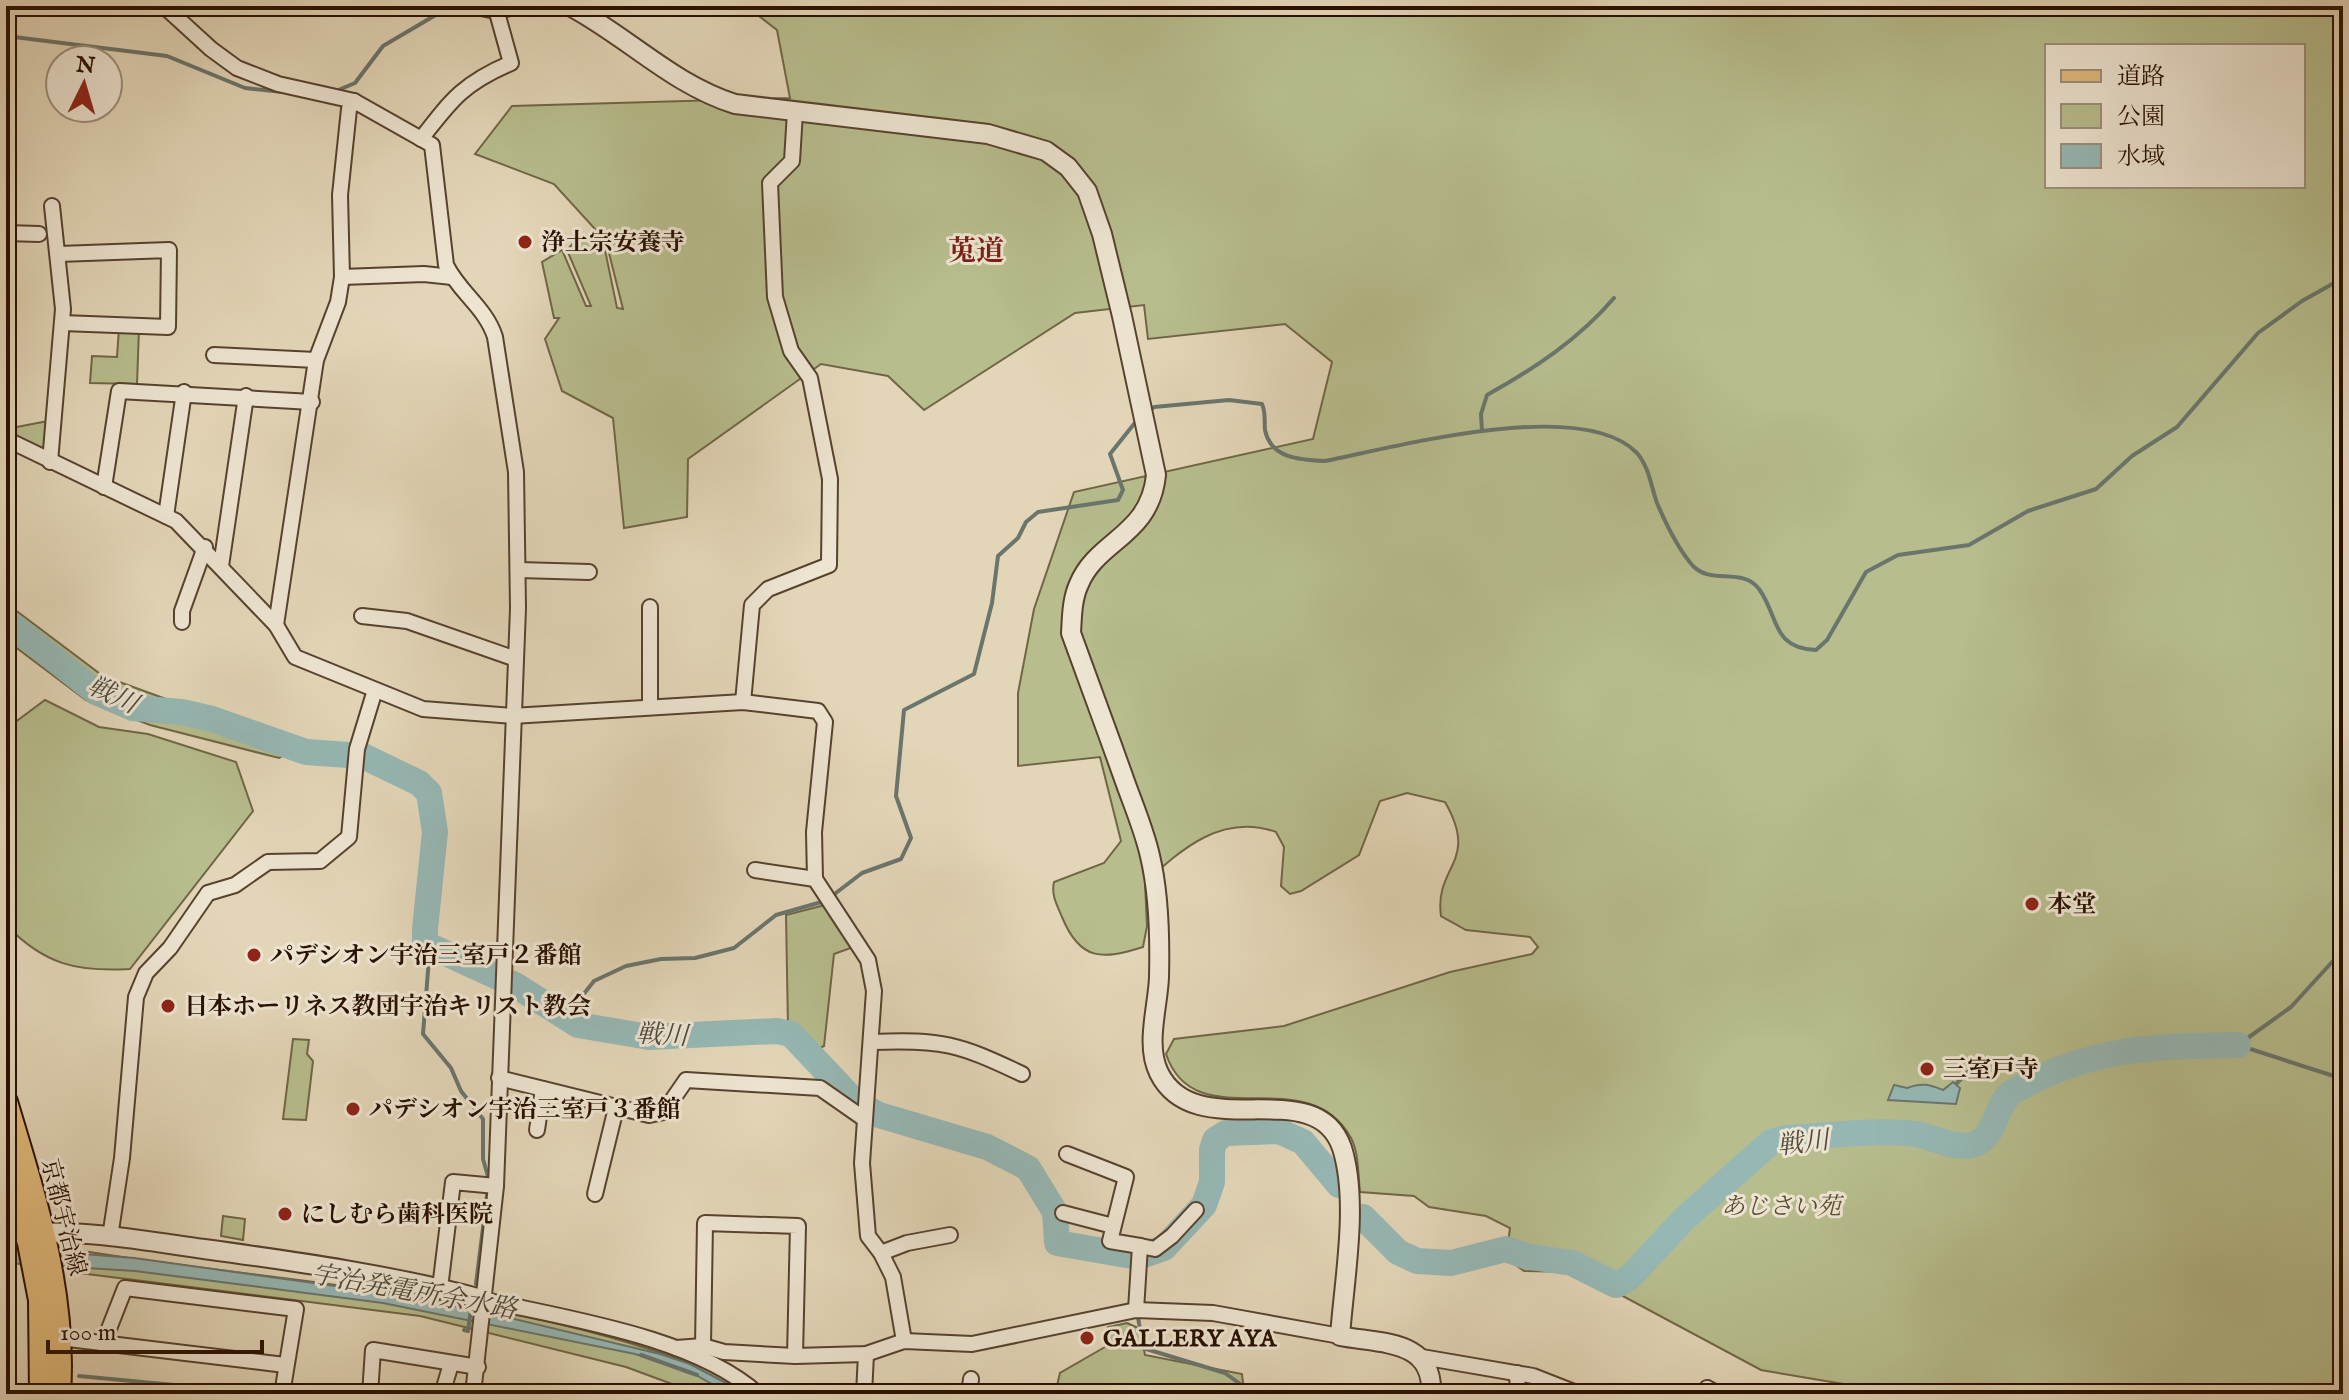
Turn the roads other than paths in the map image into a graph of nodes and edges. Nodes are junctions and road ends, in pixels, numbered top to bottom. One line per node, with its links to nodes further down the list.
1 (164, 6): 4 (street)
2 (570, 6): 5 (street)
3 (496, 7): 6 (street)
4 (354, 101): 6 (street); 11 (street)
5 (795, 112): 33 (street); 62 (street)
6 (421, 139): 12 (street)
7 (52, 206): 10 (street)
8 (6, 233): 9 (street)
9 (40, 233)
10 (59, 254): 13 (street); 13 (street)
11 (342, 277): 12 (street); 15 (street)
12 (452, 277): 25 (street)
13 (62, 323): 20 (street)
14 (214, 355): 15 (street)
15 (316, 360): 18 (street)
16 (184, 392): 17 (street); 21 (street); 22 (street)
17 (246, 396): 18 (street); 24 (street)
18 (312, 402): 30 (street)
19 (6, 439): 20 (street)
20 (50, 462): 21 (street)
21 (104, 487): 22 (street)
22 (166, 516): 23 (street)
23 (205, 547): 24 (street); 29 (street)
24 (221, 566): 30 (street)
25 (519, 570): 26 (street); 31 (street)
26 (589, 572)
27 (650, 607): 34 (street)
28 (362, 616): 31 (street)
29 (182, 622)
30 (276, 625): 32 (street)
31 (516, 659): 35 (street)
32 (375, 690): 35 (street); 55 (street)
33 (743, 702): 34 (street); 37 (street)
34 (650, 705): 35 (street)
35 (512, 716): 40 (street)
36 (755, 870): 37 (street)
37 (815, 879): 38 (street)
38 (872, 1042): 39 (street); 44 (street)
39 (1022, 1074)
40 (499, 1078): 41 (street); 48 (street)
41 (543, 1089): 43 (street); 45 (street)
42 (6, 1102): 54 (main road, 京都宇治線)
43 (616, 1108): 44 (street); 49 (street)
44 (864, 1111): 56 (street)
45 (537, 1130)
46 (1067, 1154): 52 (street)
47 (6, 1168): 54 (main road, 京都宇治線)
48 (491, 1185): 59 (street); 60 (street)
49 (595, 1194)
50 (1196, 1210): 57 (street)
51 (1063, 1213): 52 (street)
52 (1113, 1226): 57 (street)
53 (950, 1235): 56 (street)
54 (31, 1237): 55 (street); 58 (main road, 京都宇治線)
55 (110, 1237): 59 (street)
56 (881, 1253): 64 (street)
57 (1139, 1253): 61 (street)
58 (44, 1271): 63 (main road, 京都宇治線); 75 (main road, 京都宇治線)
59 (440, 1288): 60 (street)
60 (485, 1304): 67 (street); 73 (street)
61 (1136, 1310): 62 (street); 64 (street)
62 (1340, 1336): 70 (street)
63 (60, 1338): 65 (street); 76 (main road, 京都宇治線)
64 (904, 1341): 68 (street)
65 (103, 1344): 72 (street); 72 (street)
66 (703, 1346): 67 (street); 69 (street); 69 (street)
67 (676, 1348): 81 (street)
68 (866, 1354): 69 (street); 82 (street)
69 (795, 1356)
70 (1422, 1357): 74 (street); 83 (street)
71 (451, 1364): 73 (street); 78 (street); 79 (street)
72 (285, 1365): 77 (street)
73 (478, 1367): 80 (street)
74 (1517, 1373): 84 (street); 85 (street)
75 (41, 1394)
76 (59, 1394)
77 (282, 1394)
78 (370, 1394)
79 (442, 1394)
80 (473, 1394)
81 (758, 1394)
82 (864, 1394)
83 (1431, 1394)
84 (1518, 1394)
85 (1579, 1394)
86 (1706, 1394): 87 (street)
87 (1718, 1394)

